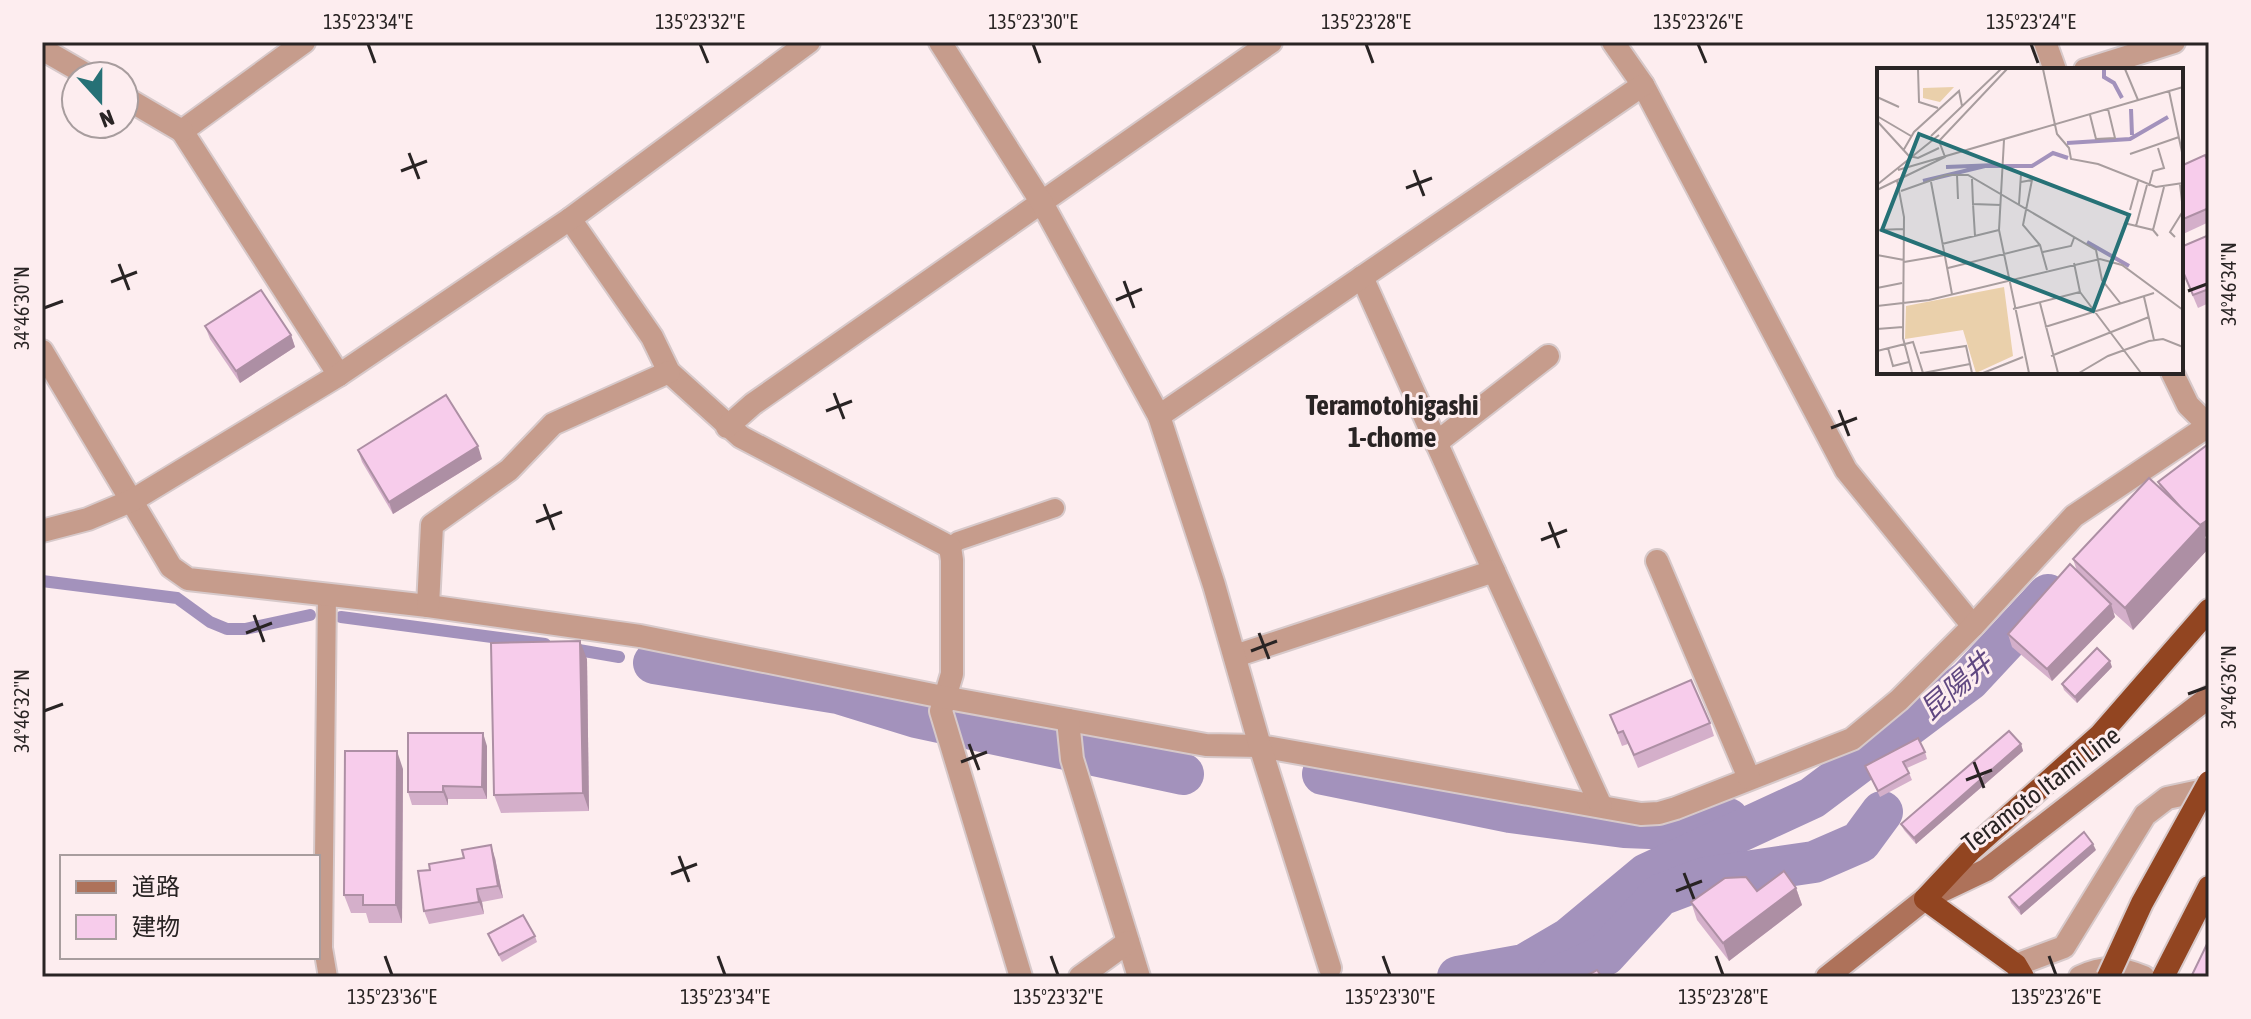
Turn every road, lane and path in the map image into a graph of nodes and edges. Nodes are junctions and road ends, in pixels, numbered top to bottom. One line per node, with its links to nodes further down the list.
1 (304, 42): 14 (street)
2 (809, 42): 16 (street)
3 (940, 42): 15 (street)
4 (1271, 42): 15 (street)
5 (1613, 42): 12 (street)
6 (2045, 42): 10 (street)
7 (2174, 42): 11 (street)
8 (42, 49): 9 (street)
9 (61, 60)
10 (2054, 68)
11 (2091, 68)
12 (1643, 85): 17 (street); 36 (street)
13 (140, 106): 14 (street)
14 (182, 131): 22 (street)
15 (1042, 203): 23 (street); 25 (street)
16 (570, 219): 20 (street); 22 (street)
17 (1362, 277): 23 (street); 26 (street)
18 (42, 351): 27 (street)
19 (1548, 356): 26 (street)
20 (669, 372): 25 (street); 34 (street)
21 (2173, 374): 24 (street)
22 (339, 375): 27 (street)
23 (1159, 416): 37 (street)
24 (2209, 426): 36 (street)
25 (727, 427): 30 (street)
26 (1436, 443): 32 (street)
27 (133, 500): 29 (street); 33 (street)
28 (1055, 508): 30 (lane)
29 (42, 531)
30 (950, 547): 39 (street)
31 (1657, 561): 42 (street)
32 (1494, 571): 37 (street); 45 (street)
33 (327, 594): 34 (street); 51 (lane)
34 (428, 606): 39 (street)
35 (2209, 610): 47 (highway)
36 (1973, 626): 42 (street)
37 (1235, 656): 41 (street)
38 (2209, 697): 47 (main road, Teramoto Itami Line)
39 (944, 713): 40 (street); 52 (street)
40 (1069, 728): 41 (street); 48 (street)
41 (1260, 746): 45 (street); 50 (street)
42 (1749, 778): 45 (street)
43 (2209, 782): 57 (highway, bridge)
44 (2209, 789): 49 (street)
45 (1601, 806)
46 (2209, 887): 59 (highway)
47 (1925, 899): 49 (highway); 55 (main road, Teramoto Itami Line)
48 (1128, 942): 53 (street); 54 (street)
49 (2019, 971)
50 (1331, 973)
51 (328, 977)
52 (1021, 977)
53 (1080, 977)
54 (1139, 977)
55 (1827, 977)
56 (2080, 977): 58 (street)
57 (2108, 977)
58 (2144, 977)
59 (2163, 977)

